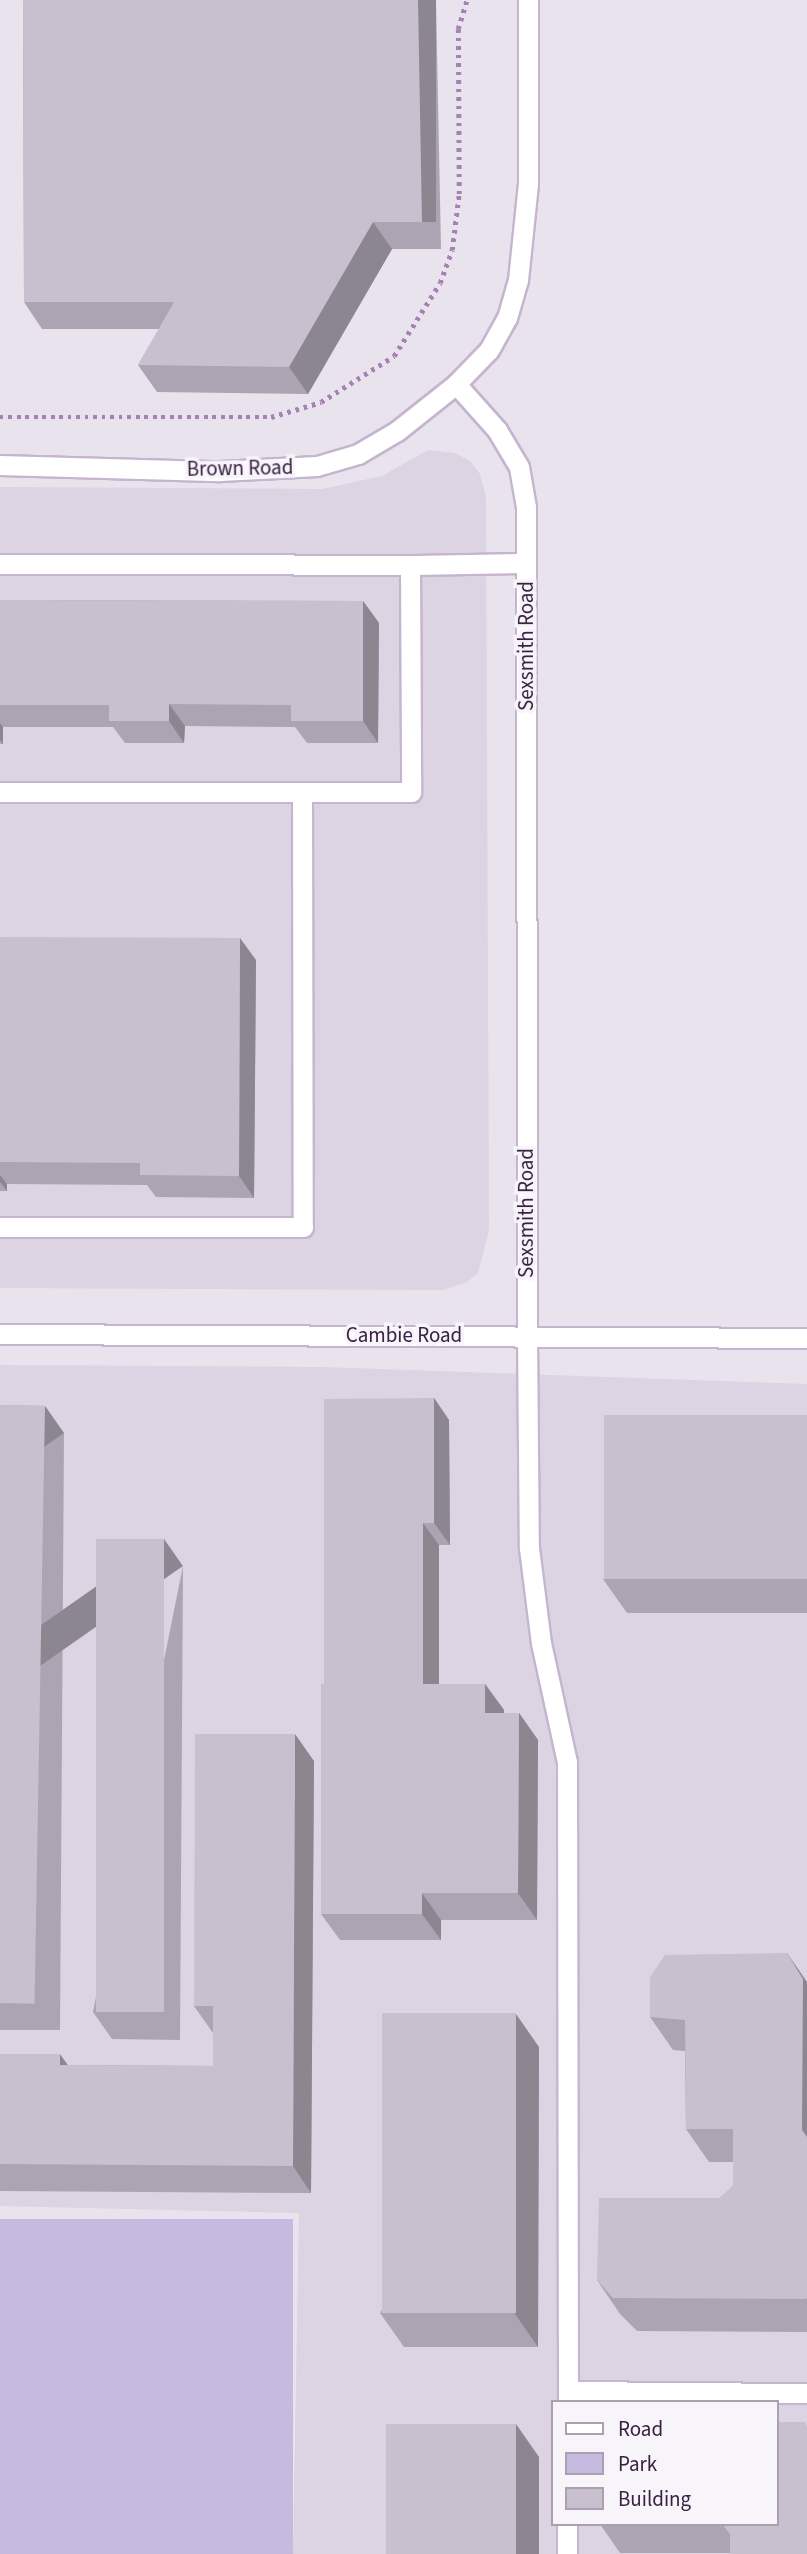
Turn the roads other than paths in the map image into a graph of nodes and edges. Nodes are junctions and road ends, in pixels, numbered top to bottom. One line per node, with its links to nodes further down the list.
1 (528, 0): 2 (street)
2 (456, 384): 3 (street, Brown Road); 4 (street, Sexsmith Road)
3 (0, 465)
4 (526, 563): 6 (street); 11 (street, Sexsmith Road)
5 (0, 564): 6 (street)
6 (410, 565): 8 (street)
7 (0, 792): 8 (street)
8 (302, 792): 9 (street)
9 (0, 1227)
10 (0, 1334): 11 (street, Cambie Road)
11 (527, 1335): 12 (street, Cambie Road); 14 (street, Sexsmith Road)
12 (807, 1338)
13 (807, 2393): 14 (street)
14 (568, 2396)
15 (567, 2526): 16 (street)
16 (567, 2554)

